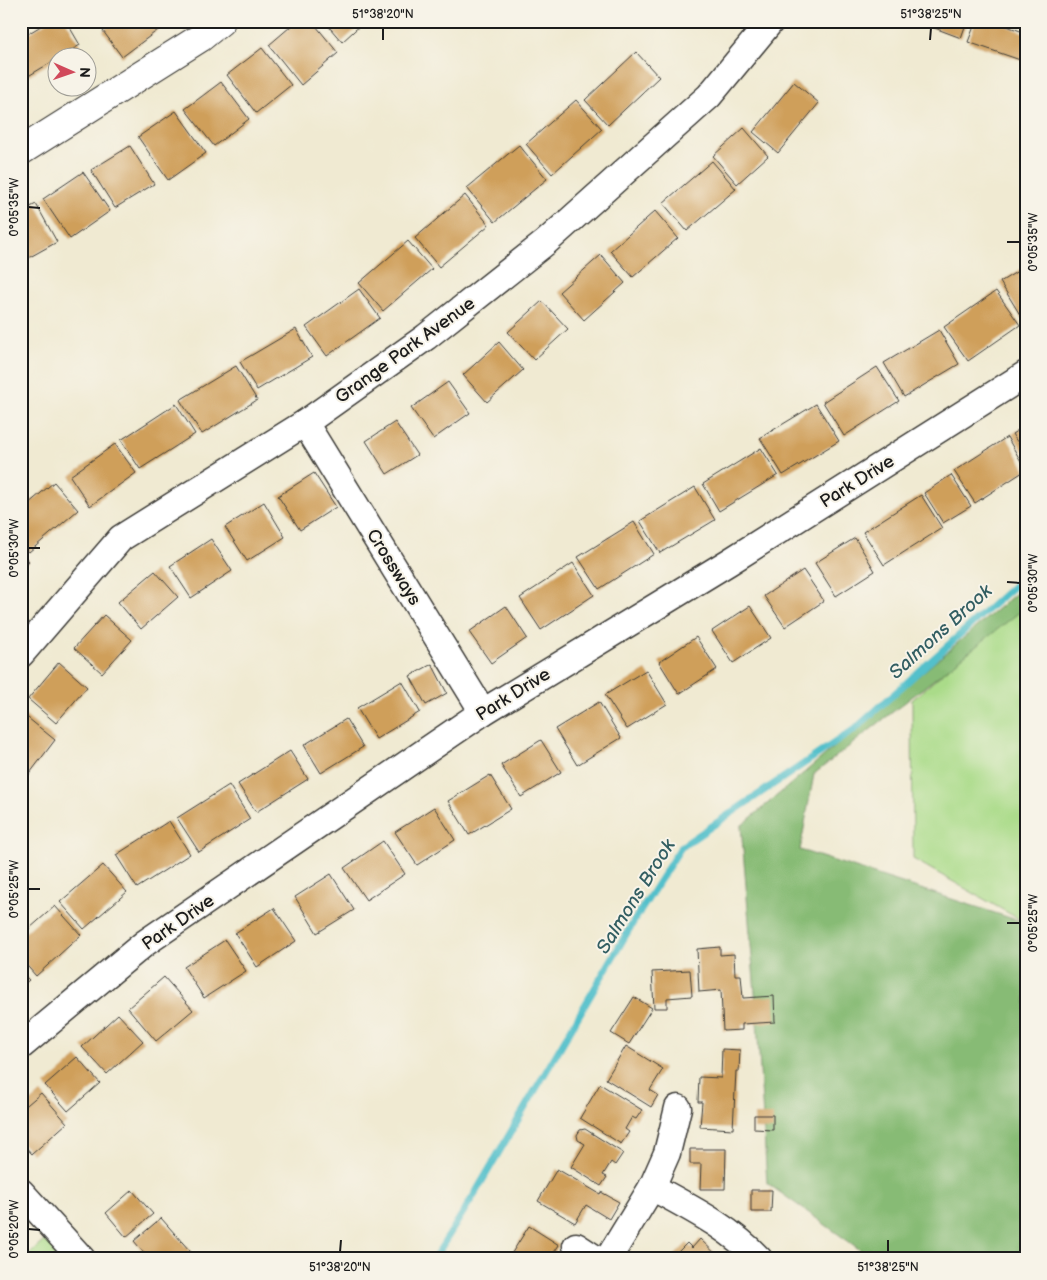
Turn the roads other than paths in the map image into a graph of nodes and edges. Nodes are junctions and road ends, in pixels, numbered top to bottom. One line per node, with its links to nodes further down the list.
1 (221, 21): 3 (street)
2 (771, 21): 5 (street, Grange Park Avenue)
3 (21, 151)
4 (1026, 374): 7 (street, Park Drive)
5 (305, 423): 6 (street, Grange Park Avenue); 7 (street, Crossways)
6 (21, 654)
7 (483, 712): 8 (street, Park Drive)
8 (21, 1046)
9 (678, 1108): 10 (street)
10 (652, 1187): 13 (street); 14 (street)
11 (21, 1192): 12 (street)
12 (82, 1259)
13 (608, 1259)
14 (759, 1259)

